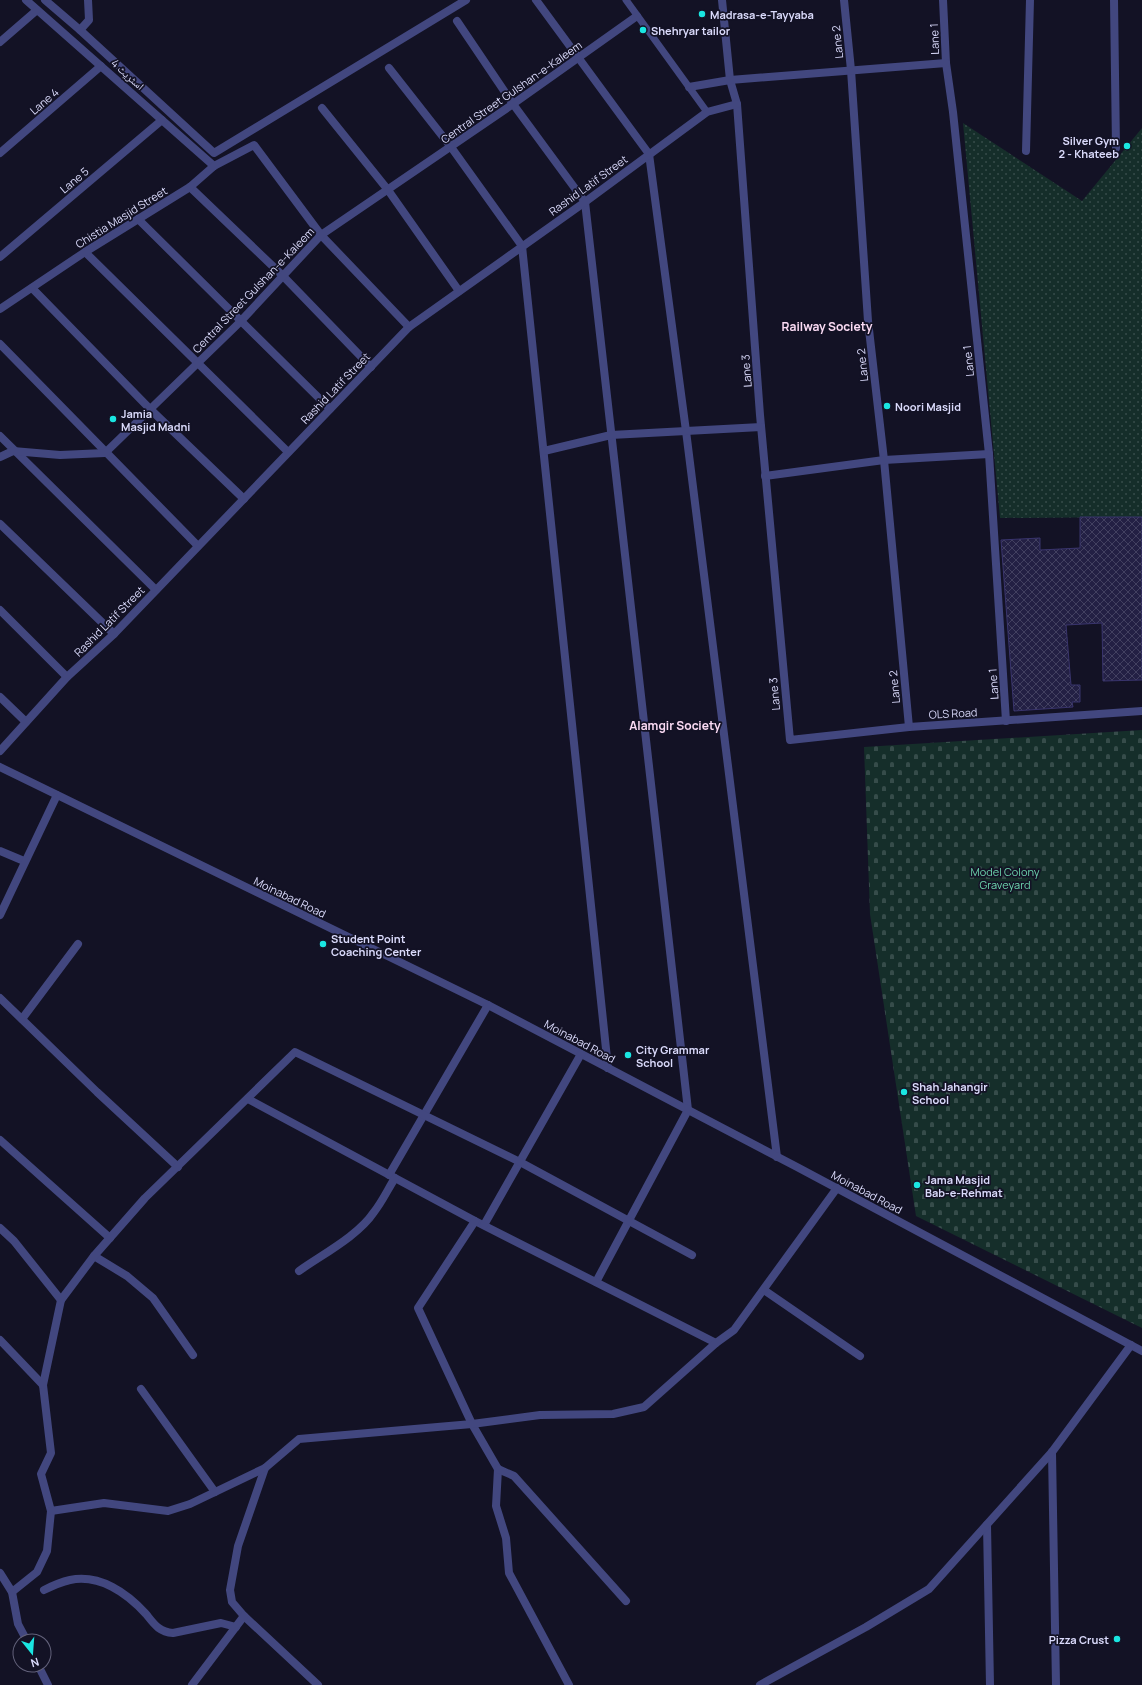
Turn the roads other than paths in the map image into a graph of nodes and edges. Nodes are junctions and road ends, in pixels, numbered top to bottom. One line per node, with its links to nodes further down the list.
1 (26, 0): 12 (street, اسٹریٹ 4)
2 (45, 0): 15 (street)
3 (88, 0): 15 (street)
4 (466, 0): 15 (street)
5 (536, 0): 17 (street)
6 (626, 0): 13 (lane)
7 (722, 0): 22 (street, Lane 3)
8 (844, 0): 21 (street, Lane 2)
9 (944, 0): 18 (street, Lane 1)
10 (1030, 0): 31 (street)
11 (1114, 0): 30 (street)
12 (37, 10): 16 (street); 19 (street, اسٹریٹ 4)
13 (637, 16): 17 (street, Central Street Gulshan-e-Kaleem); 23 (lane)
14 (457, 21): 24 (street)
15 (80, 30)
16 (0, 42)
17 (578, 58): 24 (street, Central Street Gulshan-e-Kaleem); 33 (street)
18 (946, 63): 21 (street); 62 (street, Lane 1)
19 (101, 66): 28 (street, اسٹریٹ 4); 32 (street, Lane 4)
20 (389, 68): 29 (street)
21 (851, 70): 22 (street); 64 (street, Lane 2)
22 (730, 80): 23 (street); 25 (street, Lane 3)
23 (689, 87): 27 (lane)
24 (513, 104): 29 (street, Central Street Gulshan-e-Kaleem); 37 (street)
25 (737, 104): 27 (street, Rashid Latif Street); 54 (street, Lane 3)
26 (322, 108): 36 (street)
27 (707, 112): 33 (street, Rashid Latif Street)
28 (162, 120): 34 (street, اسٹریٹ 4); 42 (street, Lane 5)
29 (451, 147): 36 (street, Central Street Gulshan-e-Kaleem); 40 (street)
30 (1116, 148)
31 (1026, 151)
32 (0, 153)
33 (649, 154): 37 (street, Rashid Latif Street); 55 (street)
34 (214, 166): 35 (street, Chistia Masjid Street); 39 (street, Chistia Masjid Street)
35 (190, 187): 38 (street, Chistia Masjid Street); 43 (street)
36 (388, 190): 39 (street, Central Street Gulshan-e-Kaleem); 45 (street)
37 (585, 202): 40 (street, Rashid Latif Street); 56 (street)
38 (138, 219): 41 (street, Chistia Masjid Street); 47 (street)
39 (321, 235): 43 (street, Central Street Gulshan-e-Kaleem); 48 (street)
40 (522, 246): 45 (street, Rashid Latif Street); 59 (street)
41 (85, 252): 44 (street, Chistia Masjid Street); 50 (street)
42 (0, 257)
43 (283, 276): 47 (street, Central Street Gulshan-e-Kaleem); 51 (street)
44 (32, 288): 46 (street, Chistia Masjid Street); 52 (street)
45 (459, 291): 48 (street, Rashid Latif Street)
46 (0, 309)
47 (240, 322): 50 (street, Central Street Gulshan-e-Kaleem); 53 (street)
48 (409, 326): 51 (street, Rashid Latif Street)
49 (0, 344): 61 (street)
50 (197, 364): 52 (street, Central Street Gulshan-e-Kaleem); 60 (street)
51 (371, 367): 53 (street, Rashid Latif Street)
52 (150, 409): 61 (street, Central Street Gulshan-e-Kaleem); 66 (street)
53 (330, 409): 60 (street, Rashid Latif Street)
54 (761, 427): 55 (street); 65 (street, Lane 3)
55 (686, 431): 56 (street); 95 (street)
56 (610, 435): 59 (street); 92 (street)
57 (0, 436): 58 (street)
58 (13, 450): 61 (street); 63 (street); 69 (street)
59 (544, 451): 90 (street)
60 (288, 452): 66 (street, Rashid Latif Street)
61 (105, 453): 68 (street)
62 (989, 454): 64 (street); 75 (street, Lane 1)
63 (0, 458)
64 (884, 460): 65 (street); 77 (street, Lane 2)
65 (766, 476): 78 (street, Lane 3)
66 (244, 499): 68 (street, Rashid Latif Street)
67 (0, 524): 71 (street)
68 (198, 546): 69 (street, Rashid Latif Street)
69 (156, 590): 71 (street, Rashid Latif Street)
70 (0, 610): 72 (street)
71 (114, 634): 72 (street, Rashid Latif Street)
72 (67, 677): 76 (street, Rashid Latif Street)
73 (0, 697): 76 (street)
74 (1142, 711): 75 (street, OLS Road)
75 (1006, 721): 77 (street, OLS Road)
76 (26, 722): 79 (street, Rashid Latif Street)
77 (909, 727): 78 (street, OLS Road)
78 (790, 740)
79 (0, 751)
80 (0, 767): 81 (street, Moinabad Road)
81 (57, 795): 83 (street); 87 (street, Moinabad Road)
82 (0, 850): 83 (street)
83 (24, 861): 84 (street)
84 (0, 915)
85 (78, 944): 88 (street)
86 (0, 998): 88 (street)
87 (488, 1005): 89 (street, Moinabad Road); 93 (street)
88 (22, 1019): 97 (street)
89 (581, 1054): 90 (street, Moinabad Road); 96 (street)
90 (608, 1068): 92 (street, Moinabad Road)
91 (248, 1100): 93 (street); 97 (street); 98 (street)
92 (688, 1110): 95 (street, Moinabad Road); 101 (street)
93 (423, 1114): 96 (street); 98 (street)
94 (0, 1140): 104 (street)
95 (777, 1157): 99 (street, Moinabad Road)
96 (520, 1162): 101 (street); 102 (street)
97 (178, 1167): 104 (street)
98 (392, 1176): 100 (street); 107 (street)
99 (837, 1188): 109 (street); 113 (street, Moinabad Road)
100 (475, 1221): 102 (street); 119 (street)
101 (629, 1221): 105 (street); 108 (street)
102 (484, 1225): 108 (street)
103 (0, 1228): 110 (street)
104 (110, 1238): 106 (street)
105 (692, 1255)
106 (94, 1256): 110 (street); 115 (street)
107 (299, 1271)
108 (596, 1282): 112 (street)
109 (764, 1290): 112 (street); 116 (street)
110 (61, 1300): 117 (street)
111 (0, 1340): 117 (street)
112 (716, 1343): 119 (street)
113 (1130, 1345): 114 (street, Moinabad Road); 120 (street)
114 (1142, 1351)
115 (193, 1356)
116 (860, 1356)
117 (43, 1385): 124 (street)
118 (141, 1389): 123 (street)
119 (472, 1424): 121 (street); 122 (street)
120 (1052, 1452): 125 (street); 141 (street)
121 (265, 1468): 123 (street); 130 (street)
122 (498, 1469): 129 (street); 138 (street)
123 (215, 1492): 124 (street)
124 (51, 1511): 128 (street)
125 (987, 1524): 134 (street); 140 (street)
126 (0, 1573): 128 (street)
127 (44, 1590): 131 (street)
128 (12, 1592): 132 (street)
129 (626, 1601)
130 (244, 1616): 131 (street); 137 (street)
131 (236, 1627): 136 (street)
132 (23, 1633)
133 (42, 1673): 135 (street)
134 (774, 1682): 139 (street)
135 (48, 1685)
136 (192, 1685)
137 (318, 1685)
138 (569, 1685)
139 (760, 1685)
140 (990, 1685)
141 (1056, 1685)

